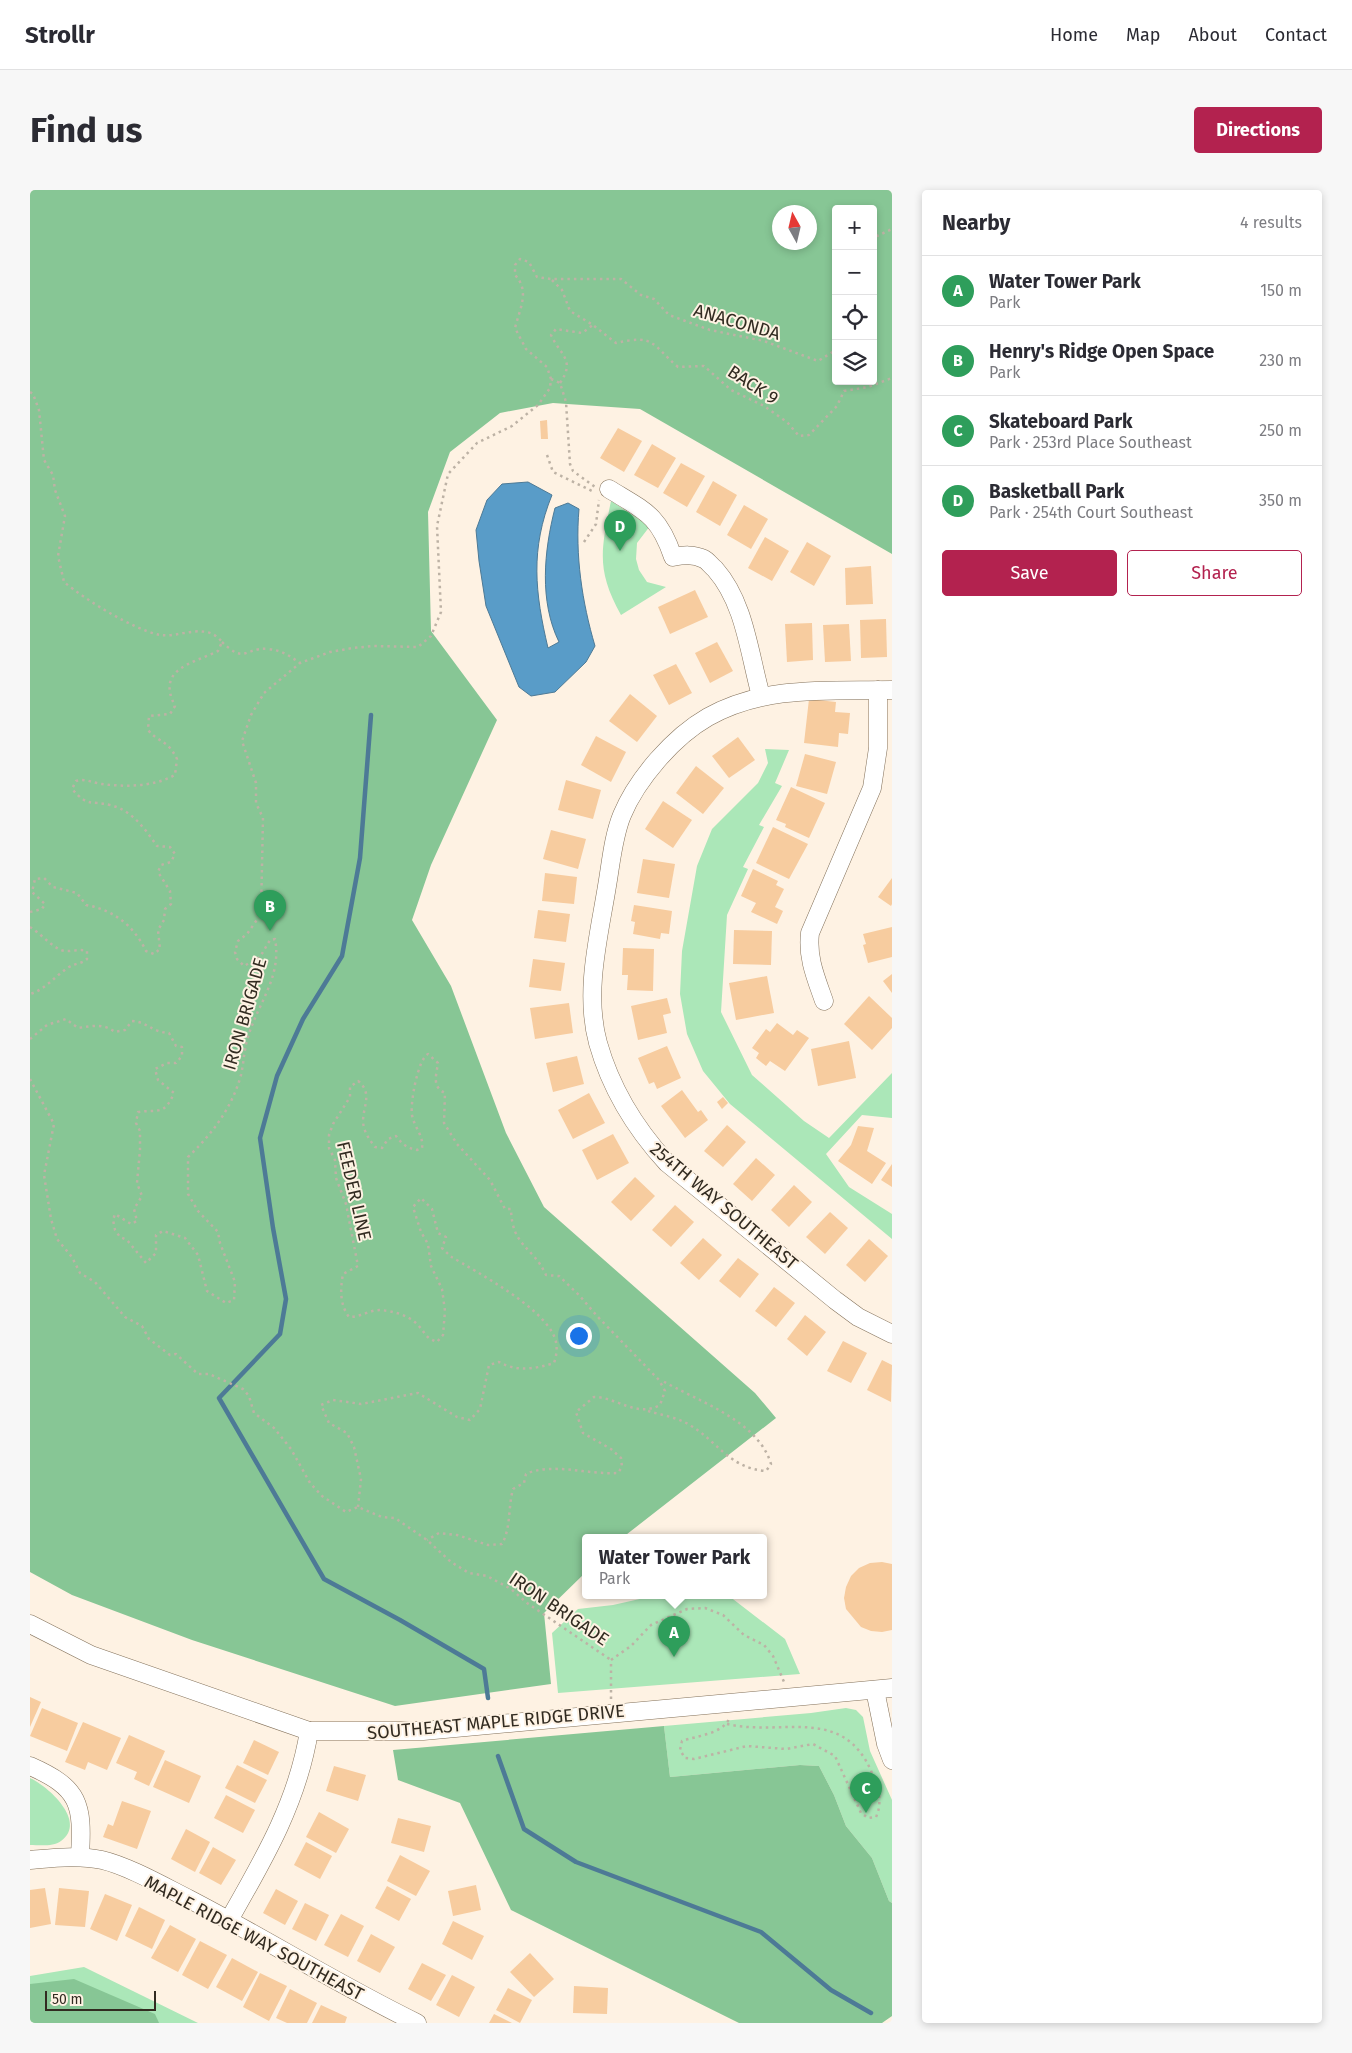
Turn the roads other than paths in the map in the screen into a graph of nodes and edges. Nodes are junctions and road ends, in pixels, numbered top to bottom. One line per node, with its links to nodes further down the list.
1 (609, 489): 3 (street)
2 (885, 690): 3 (street, 254TH WAY SOUTHEAST); 4 (street)
3 (761, 696): 5 (street, 254TH WAY SOUTHEAST)
4 (824, 1001)
5 (892, 1334)
6 (30, 1624): 8 (street, SOUTHEAST MAPLE RIDGE DRIVE)
7 (884, 1689): 8 (street, SOUTHEAST MAPLE RIDGE DRIVE); 9 (street)
8 (309, 1732): 13 (street)
9 (892, 1760)
10 (30, 1766): 11 (street)
11 (80, 1856): 12 (street, MAPLE RIDGE WAY SOUTHEAST); 13 (street, MAPLE RIDGE WAY SOUTHEAST)
12 (30, 1860)
13 (229, 1920): 14 (street, MAPLE RIDGE WAY SOUTHEAST)
14 (417, 2023)

